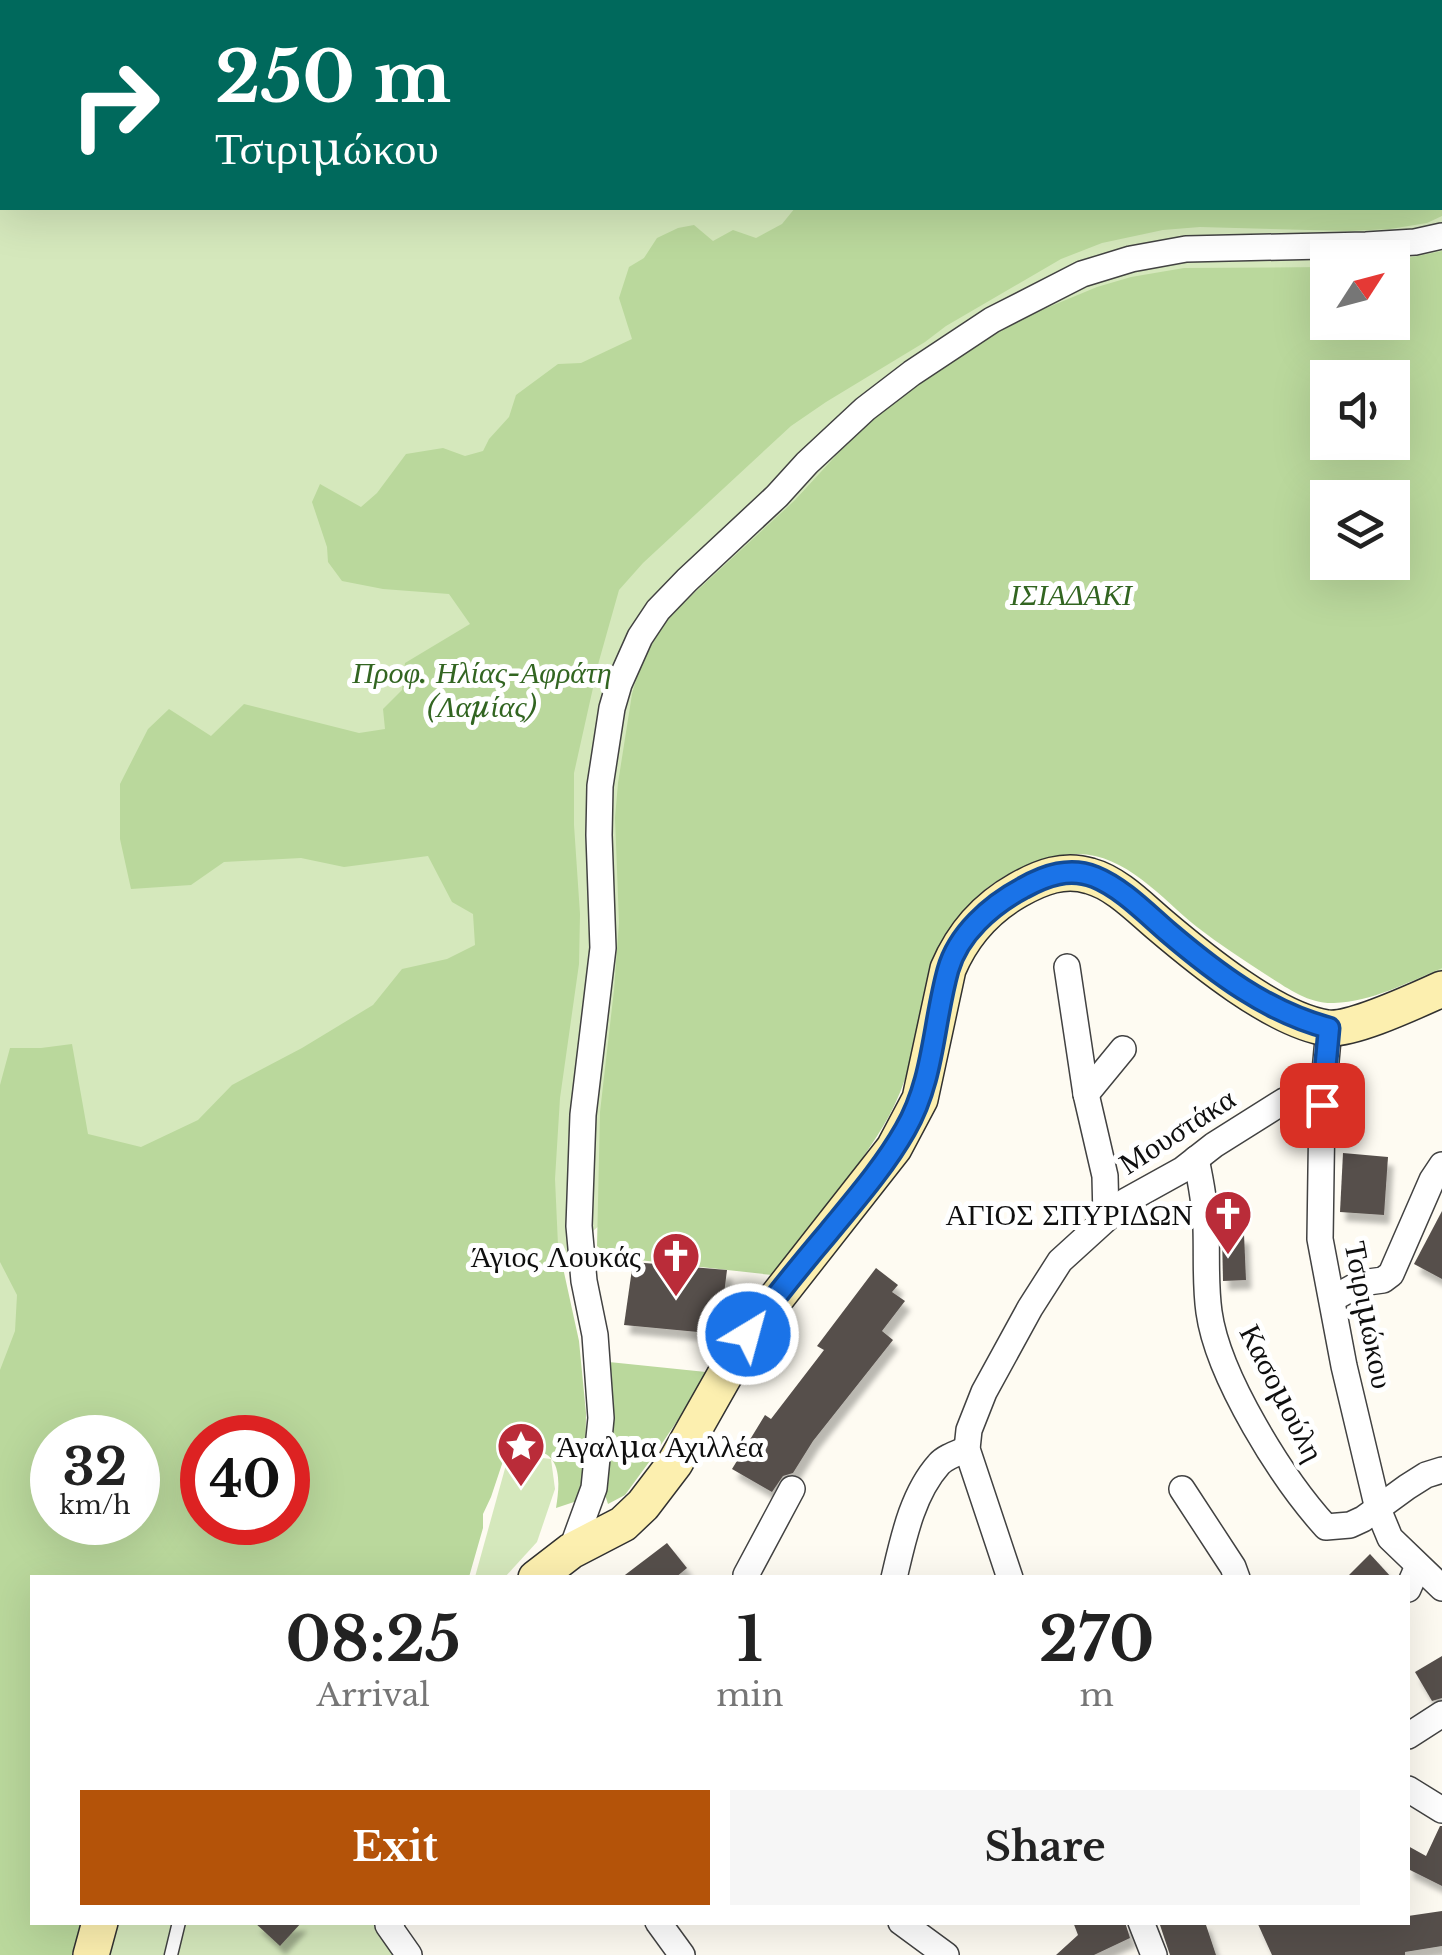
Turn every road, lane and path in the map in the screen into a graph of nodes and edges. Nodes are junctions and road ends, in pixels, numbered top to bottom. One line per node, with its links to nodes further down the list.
1 (1442, 236): 17 (street)
2 (1067, 968): 6 (street)
3 (1442, 989): 4 (street)
4 (1329, 1028): 11 (street, Τσιριμώκου); 17 (street)
5 (1123, 1050): 6 (street)
6 (1086, 1094): 10 (street)
7 (1299, 1095): 8 (street, Μουστάκα)
8 (1196, 1159): 10 (street, Μουστάκα); 16 (street, Κασομούλη)
9 (1442, 1165): 11 (street)
10 (1106, 1218): 12 (street, Μουστάκα)
11 (1332, 1299): 16 (street, Τσιριμώκου)
12 (968, 1440): 19 (street, Μουστάκα); 20 (street)
13 (1442, 1470): 16 (street)
14 (792, 1489): 18 (street)
15 (1182, 1489): 21 (street)
16 (1378, 1509): 22 (street, Τσιριμώκου)
17 (551, 1566)
18 (746, 1575)
19 (895, 1575)
20 (1009, 1575)
21 (1236, 1575)
22 (1413, 1577): 23 (street, Τσιριμώκου)
23 (1442, 1588)
24 (1442, 1714): 25 (street)
25 (1410, 1735)
26 (1410, 1790): 27 (street)
27 (1442, 1810)
28 (99, 1925): 34 (street)
29 (177, 1925): 35 (lane)
30 (391, 1925): 36 (street)
31 (660, 1925): 37 (street)
32 (905, 1925): 38 (street)
33 (1142, 1925): 39 (street)
34 (91, 1955)
35 (172, 1955)
36 (409, 1955)
37 (682, 1955)
38 (946, 1955)
39 (1154, 1955)

